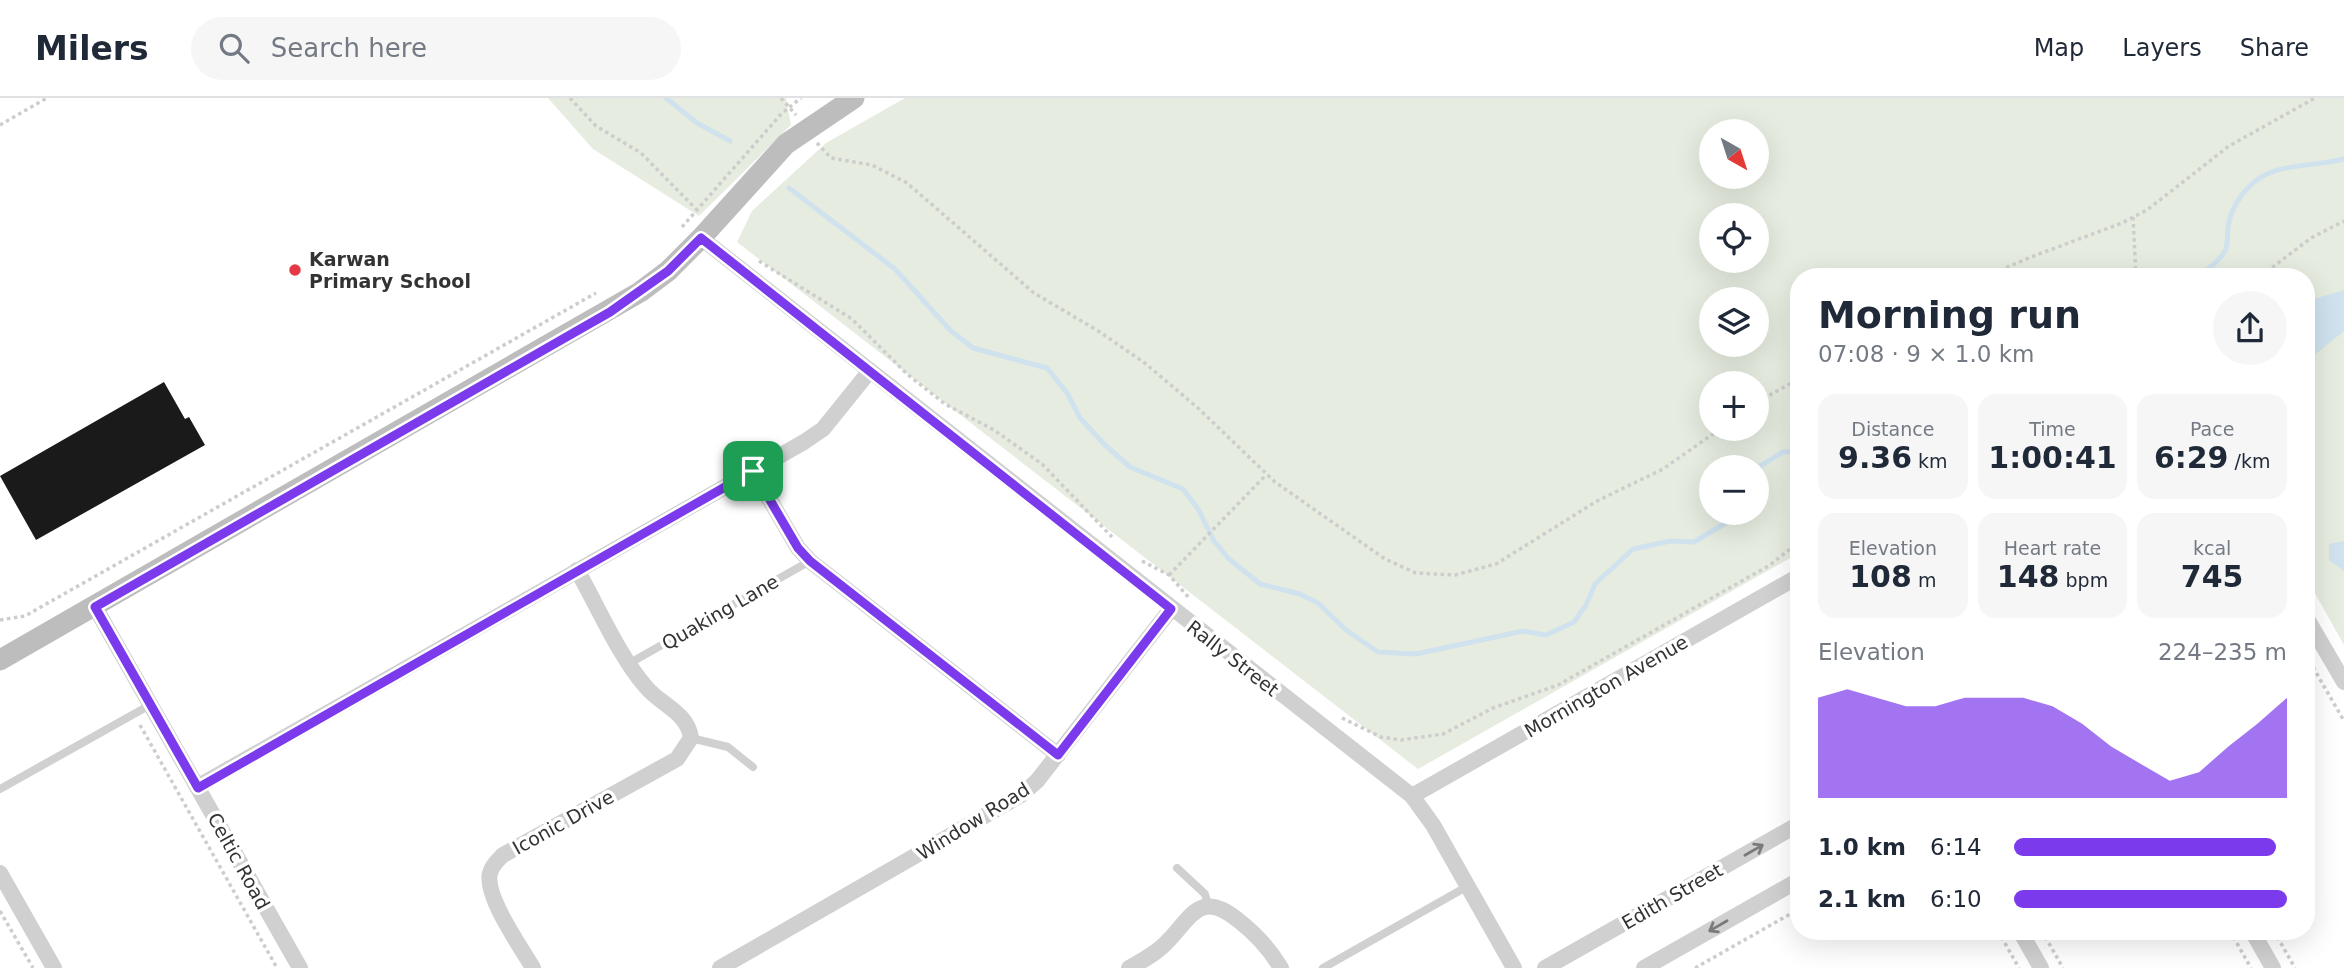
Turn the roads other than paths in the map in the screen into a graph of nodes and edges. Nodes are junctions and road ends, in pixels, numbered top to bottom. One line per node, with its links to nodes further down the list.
1 (854, 98): 2 (street)
2 (826, 105): 3 (street)
3 (704, 224): 4 (street, Rally Street); 9 (street)
4 (869, 372): 5 (street); 10 (street, Rally Street)
5 (753, 471): 6 (street); 7 (street)
6 (810, 561): 13 (lane, Quaking Lane); 17 (street)
7 (577, 570): 13 (street); 19 (street)
8 (1790, 581): 21 (street, Mornington Avenue)
9 (95, 607): 12 (street); 15 (street, Celtic Road)
10 (1171, 609): 17 (street, Window Road); 21 (street, Rally Street)
11 (2315, 632): 14 (street)
12 (0, 659)
13 (630, 663): 16 (street)
14 (2344, 682)
15 (150, 705): 19 (street, Celtic Road); 20 (lane)
16 (691, 738): 18 (lane); 32 (street, Iconic Drive)
17 (1058, 755): 33 (street, Window Road)
18 (753, 767)
19 (198, 788): 30 (street, Celtic Road)
20 (0, 789)
21 (1412, 796): 26 (street, Rally Street)
22 (1790, 829): 38 (street, Edith Street, one-way to 22)
23 (1177, 868): 27 (lane)
24 (2, 880): 31 (street)
25 (1790, 885): 39 (street, one-way to 39)
26 (1468, 886): 36 (lane); 37 (street, Rally Street)
27 (1208, 905): 34 (street); 35 (street)
28 (2025, 940): 40 (street)
29 (2257, 940): 41 (street)
30 (296, 967)
31 (54, 968)
32 (533, 968)
33 (719, 968)
34 (1129, 968)
35 (1281, 968)
36 (1324, 968)
37 (1514, 968)
38 (1545, 968)
39 (1644, 968)
40 (2041, 968)
41 (2273, 968)

